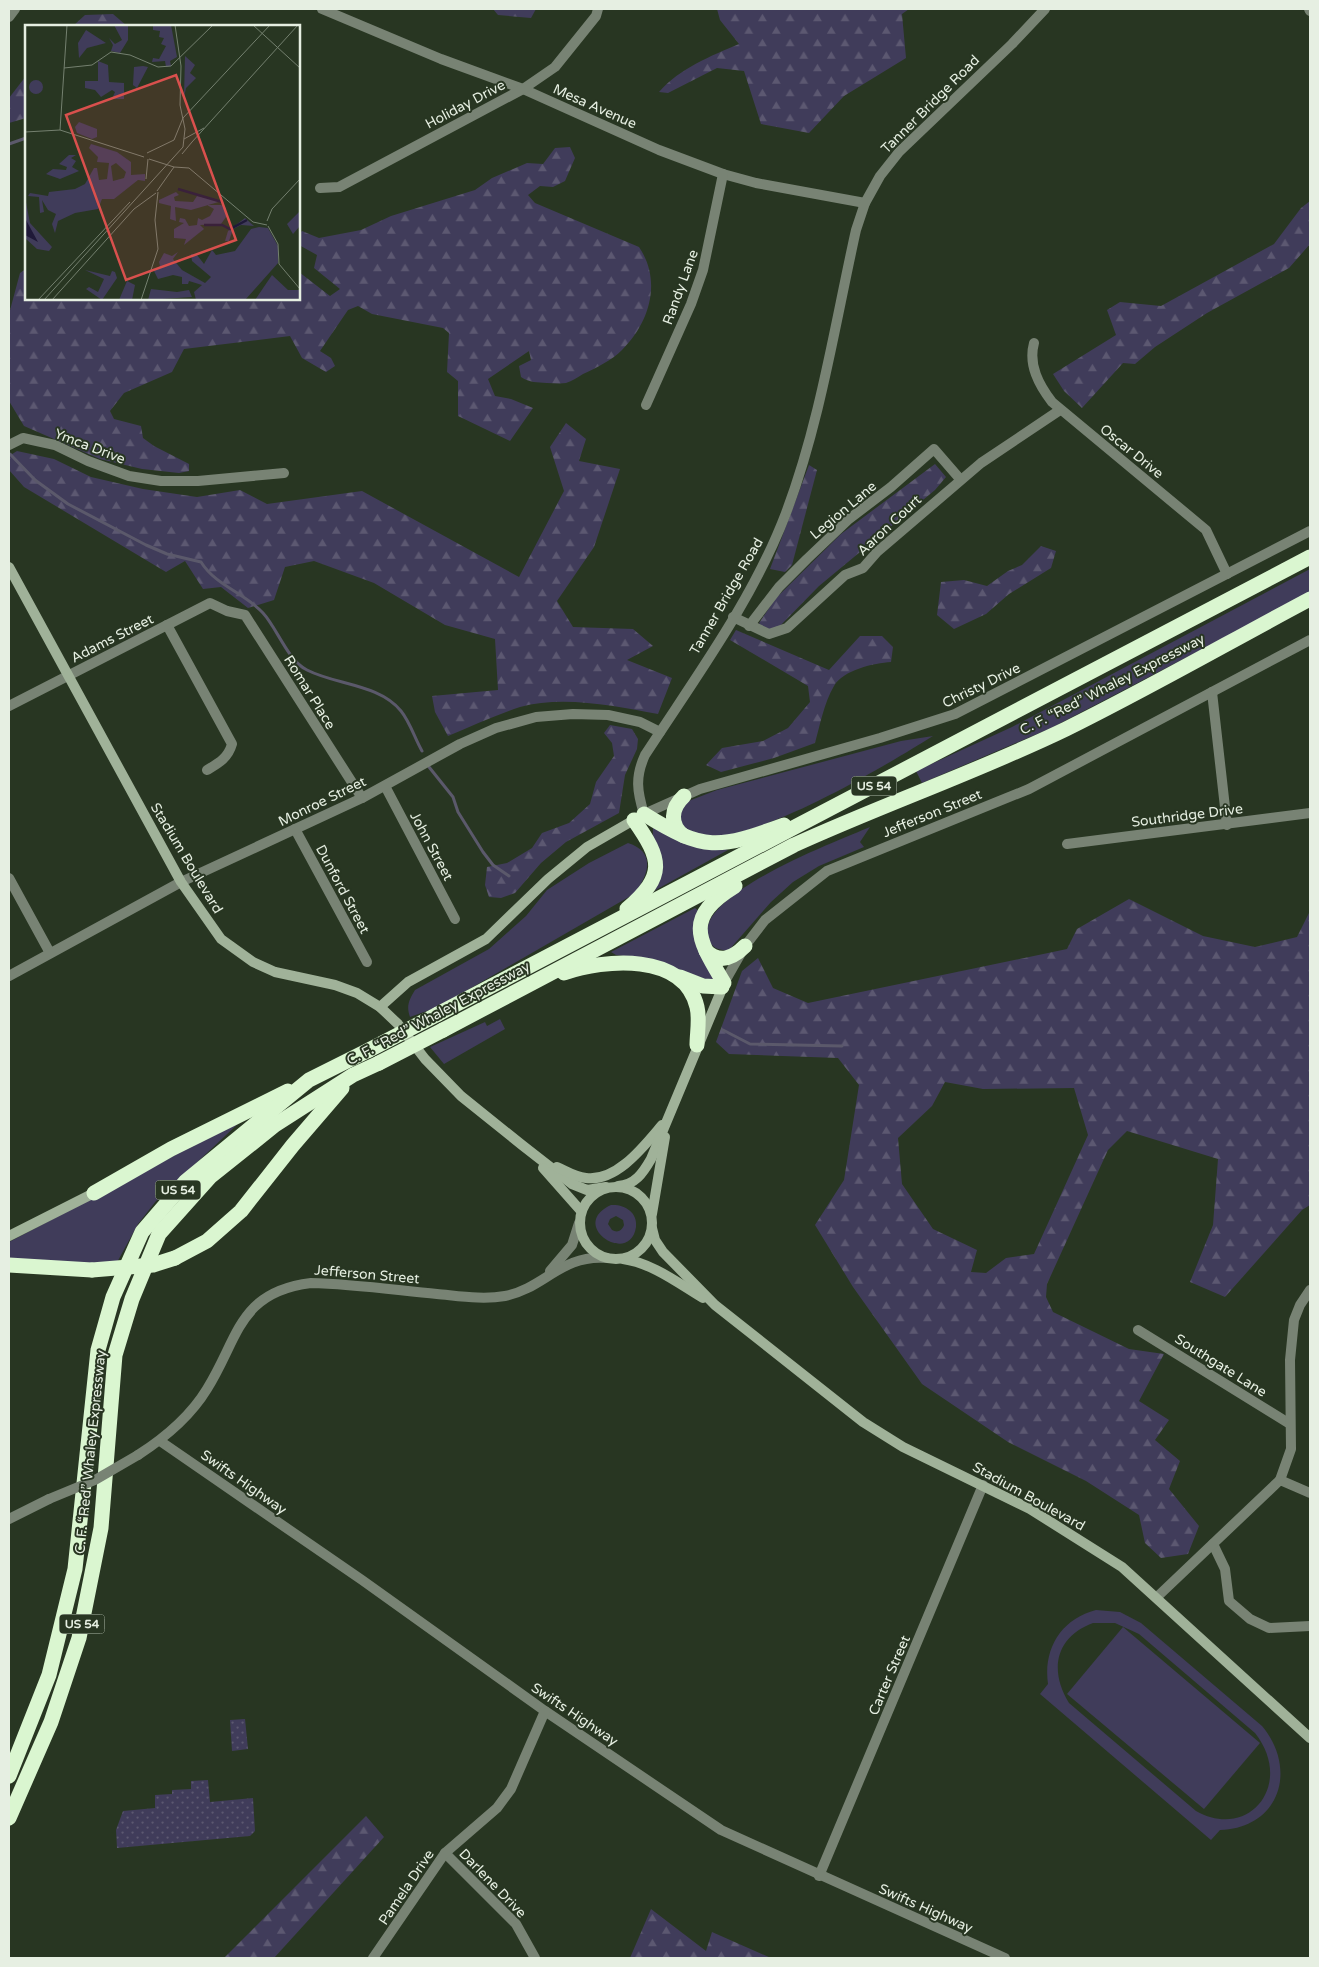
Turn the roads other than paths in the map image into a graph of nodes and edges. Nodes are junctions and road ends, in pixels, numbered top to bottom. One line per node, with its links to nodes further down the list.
1 (15, 9): 5 (street)
2 (322, 9): 6 (street, Mesa Avenue)
3 (598, 9): 6 (street, Holiday Drive)
4 (1045, 9): 9 (street, Tanner Bridge Road)
5 (9, 17)
6 (523, 89): 7 (street, Mesa Avenue); 8 (street, Holiday Drive)
7 (723, 174): 9 (street, Mesa Avenue); 11 (street, Randy Lane)
8 (320, 188)
9 (865, 203): 22 (street, Tanner Bridge Road)
10 (1034, 344): 12 (street, Oscar Drive)
11 (646, 404)
12 (1060, 410): 15 (street, Aaron Court); 19 (street, Oscar Drive)
13 (9, 445): 14 (street, Ymca Drive)
14 (284, 473)
15 (960, 479): 24 (street, Aaron Court); 24 (street, Legion Lane)
16 (1310, 531): 19 (street, Christy Drive)
17 (1310, 557): 34 (highway, C. F. “Red” Whaley Expressway / US 54)
18 (9, 567): 26 (main road, Stadium Boulevard)
19 (1227, 574): 32 (street, Christy Drive)
20 (1310, 599): 41 (highway, C. F. “Red” Whaley Expressway / US 54)
21 (227, 611): 23 (street, Adams Street); 33 (street, Romar Place)
22 (733, 618): 24 (street, Aaron Court); 29 (street, Tanner Bridge Road)
23 (167, 625): 26 (street, Adams Street); 30 (street)
24 (749, 626)
25 (1310, 640): 27 (street, Jefferson Street)
26 (68, 676): 28 (street, Adams Street); 43 (main road, Stadium Boulevard)
27 (1212, 692): 37 (street); 46 (street, Jefferson Street)
28 (9, 706)
29 (660, 732): 31 (street, Monroe Street); 36 (street, Tanner Bridge Road)
30 (208, 770)
31 (385, 786): 33 (street, Monroe Street); 44 (street, John Street)
32 (684, 796): 36 (street, Christy Drive); 39 (highway)
33 (362, 798): 38 (street, Monroe Street)
34 (838, 805): 39 (highway); 45 (highway, C. F. “Red” Whaley Expressway / US 54)
35 (1310, 813): 37 (street, Southridge Drive)
36 (639, 817): 39 (highway); 45 (highway); 54 (main road)
37 (1227, 825): 40 (street, Southridge Drive)
38 (295, 829): 43 (street, Monroe Street); 49 (street, Dunford Street)
39 (687, 839)
40 (1067, 844)
41 (794, 845): 47 (highway); 53 (highway, C. F. “Red” Whaley Expressway / US 54)
42 (9, 878): 48 (street)
43 (181, 882): 48 (street, Monroe Street); 54 (main road, Stadium Boulevard)
44 (455, 919)
45 (611, 924): 57 (highway, C. F. “Red” Whaley Expressway / US 54, bridge)
46 (745, 946): 47 (highway); 52 (street, Jefferson Street)
47 (706, 951): 52 (highway)
48 (50, 953): 50 (street, Monroe Street)
49 (367, 962)
50 (9, 976)
51 (676, 976): 52 (highway); 53 (highway); 55 (highway)
52 (723, 985): 55 (main road, Jefferson Street)
53 (524, 986): 56 (highway, C. F. “Red” Whaley Expressway / US 54, bridge)
54 (380, 1007): 59 (main road, Stadium Boulevard)
55 (697, 1045): 58 (main road, Jefferson Street)
56 (353, 1075): 71 (highway, bridge); 88 (highway, C. F. “Red” Whaley Expressway / US 54)
57 (309, 1080): 63 (highway); 87 (highway, C. F. “Red” Whaley Expressway / US 54)
58 (669, 1116): 60 (main road); 61 (main road); 65 (main road)
59 (522, 1146): 60 (main road); 64 (main road)
60 (539, 1158): 62 (main road)
61 (618, 1186): 62 (main road); 65 (main road)
62 (606, 1187): 64 (main road)
63 (94, 1193): 68 (main road)
64 (581, 1211): 66 (main road)
65 (652, 1216): 67 (main road)
66 (579, 1223): 69 (main road); 72 (street)
67 (652, 1228): 70 (main road); 74 (main road)
68 (9, 1236)
69 (607, 1258): 70 (main road); 72 (street, Jefferson Street)
70 (619, 1259): 74 (main road)
71 (9, 1265)
72 (544, 1277): 77 (street, Jefferson Street)
73 (1310, 1290): 76 (street)
74 (715, 1305): 79 (main road, Stadium Boulevard)
75 (1138, 1330): 76 (street, Southgate Lane)
76 (1290, 1424): 78 (street)
77 (160, 1441): 81 (street, Jefferson Street, bridge); 85 (street, Swifts Highway)
78 (1280, 1480): 80 (street); 82 (street)
79 (984, 1485): 83 (main road, Stadium Boulevard); 90 (street, Carter Street)
80 (1310, 1493)
81 (9, 1519)
82 (1213, 1544): 83 (street); 84 (street)
83 (1157, 1597): 86 (main road, Stadium Boulevard)
84 (1310, 1626)
85 (545, 1710): 89 (street, Pamela Drive); 90 (street, Swifts Highway)
86 (1310, 1738)
87 (9, 1776)
88 (9, 1818)
89 (445, 1853): 91 (street, Pamela Drive); 92 (street, Darlene Drive)
90 (819, 1876): 93 (street, Swifts Highway)
91 (373, 1958)
92 (535, 1958)
93 (1005, 1958)

